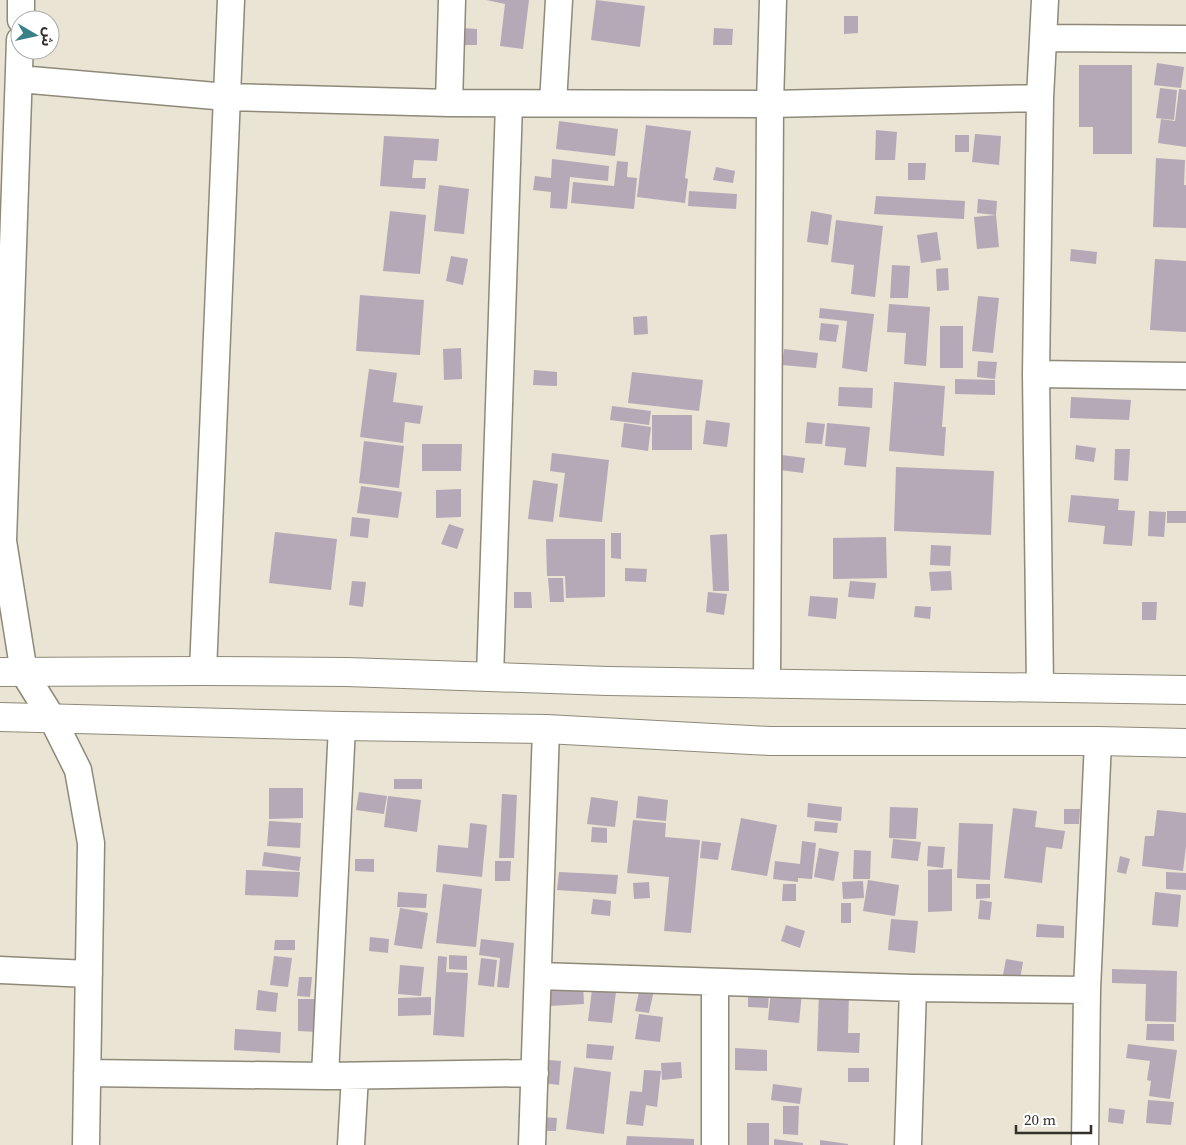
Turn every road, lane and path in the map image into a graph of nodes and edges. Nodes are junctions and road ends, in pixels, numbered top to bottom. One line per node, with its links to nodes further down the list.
1 (231, 0): 10 (street)
2 (452, 0): 12 (street)
3 (559, 0): 13 (street)
4 (773, 0): 15 (street)
5 (1045, 0): 6 (street)
6 (1044, 38): 7 (street); 11 (street)
7 (1186, 39)
8 (20, 60): 9 (street)
9 (19, 80): 10 (street); 19 (street)
10 (227, 97): 12 (street); 18 (street)
11 (1040, 98): 15 (street); 16 (street)
12 (448, 103): 14 (street)
13 (553, 103): 14 (street); 15 (street)
14 (509, 104): 20 (street)
15 (770, 104): 21 (street)
16 (1036, 374): 17 (street); 22 (street)
17 (1186, 376)
18 (203, 671): 19 (main road); 20 (main road)
19 (12, 672): 25 (street)
20 (490, 676): 21 (main road)
21 (767, 683): 22 (main road)
22 (1040, 687): 23 (main road)
23 (1186, 690)
24 (0, 717): 25 (main road)
25 (52, 718): 26 (main road); 31 (street)
26 (342, 726): 27 (main road); 38 (street)
27 (546, 729): 28 (main road); 32 (street)
28 (1098, 741): 29 (main road); 35 (street)
29 (1186, 743)
30 (0, 970): 31 (street)
31 (88, 974): 36 (street)
32 (538, 976): 33 (street); 37 (street)
33 (715, 983): 34 (street); 43 (street)
34 (913, 988): 35 (street); 44 (street)
35 (1086, 990): 45 (street)
36 (87, 1073): 38 (street); 40 (street)
37 (535, 1074): 39 (street); 42 (street)
38 (324, 1076): 39 (street)
39 (355, 1076): 41 (street)
40 (86, 1145)
41 (350, 1145)
42 (532, 1145)
43 (715, 1145)
44 (908, 1145)
45 (1085, 1145)

